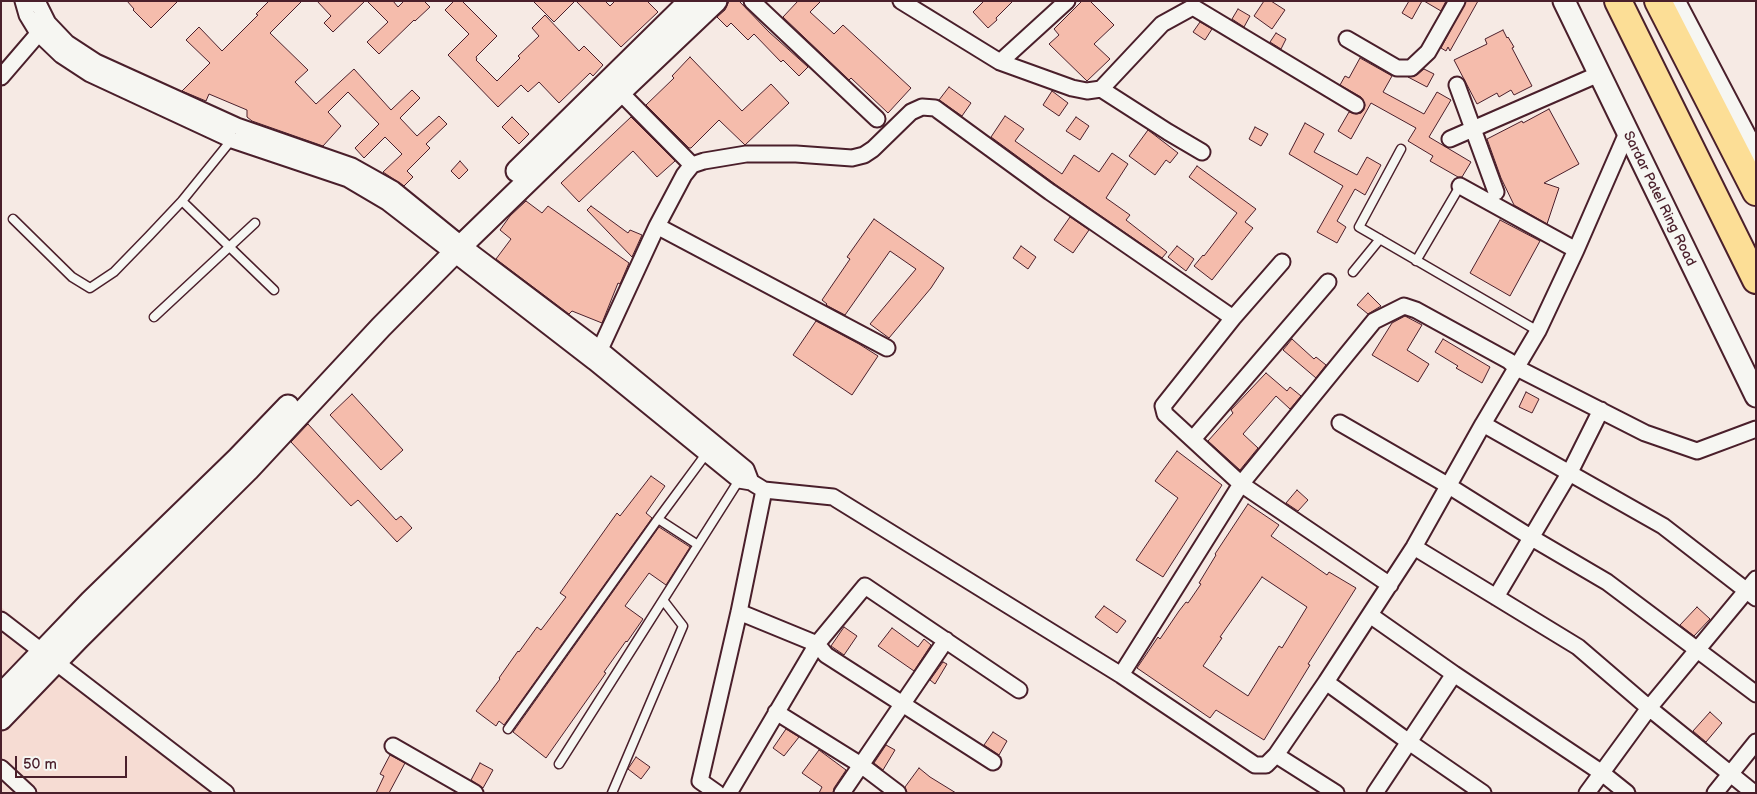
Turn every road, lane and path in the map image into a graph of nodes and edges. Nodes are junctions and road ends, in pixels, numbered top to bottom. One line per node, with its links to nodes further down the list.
1 (23, 1): 13 (street)
2 (37, 1): 13 (street)
3 (690, 1): 39 (street)
4 (716, 1): 20 (street)
5 (752, 1): 22 (street)
6 (900, 1): 15 (street)
7 (1066, 1): 15 (street)
8 (1457, 1): 14 (street)
9 (1564, 1): 16 (street, Sardar Patel Ring Road)
10 (1618, 1): 45 (highway)
11 (1658, 1): 33 (highway)
12 (1674, 1): 29 (street)
13 (43, 28): 17 (street); 24 (street)
14 (1347, 39)
15 (1000, 62): 19 (street)
16 (1599, 74): 23 (street); 25 (street, Sardar Patel Ring Road)
17 (1, 77)
18 (1457, 85): 23 (street)
19 (1101, 89): 21 (street); 28 (street)
20 (620, 92): 30 (street); 39 (street)
21 (1356, 105)
22 (877, 119)
23 (1473, 130): 26 (street); 32 (street)
24 (235, 133): 34 (lane); 39 (street)
25 (1627, 133): 41 (street); 54 (street, Sardar Patel Ring Road)
26 (1450, 139)
27 (1401, 149): 38 (lane)
28 (1202, 152)
29 (1756, 157)
30 (692, 165): 37 (street); 49 (street)
31 (1460, 186): 41 (street); 42 (lane)
32 (1496, 192)
33 (1756, 192)
34 (182, 201): 35 (lane); 40 (lane)
35 (13, 219)
36 (255, 223): 40 (lane)
37 (657, 226): 51 (street); 52 (street)
38 (1380, 239): 42 (lane); 44 (lane)
39 (452, 245): 52 (street); 79 (street)
40 (230, 247): 47 (lane); 48 (lane)
41 (1576, 250): 50 (street)
42 (1416, 260): 50 (lane)
43 (1282, 262): 49 (street)
44 (1353, 272)
45 (1756, 280)
46 (1328, 282): 59 (street)
47 (274, 290)
48 (154, 317)
49 (1233, 318): 59 (street)
50 (1538, 331): 53 (street)
51 (887, 348)
52 (597, 355): 60 (street); 62 (street)
53 (1517, 368): 55 (street); 57 (street); 63 (street)
54 (1756, 396)
55 (1601, 410): 58 (street); 61 (street)
56 (1340, 424): 64 (street)
57 (1483, 424): 61 (street); 64 (street)
58 (1756, 429)
59 (1193, 439): 63 (street)
60 (706, 454): 62 (street); 65 (lane)
61 (1570, 472): 66 (street); 70 (street)
62 (750, 480): 67 (lane); 73 (street); 81 (street)
63 (1241, 484): 69 (street); 81 (street)
64 (1449, 486): 66 (street); 68 (street)
65 (658, 519): 67 (lane); 90 (lane)
66 (1532, 538): 71 (street); 78 (street)
67 (698, 545): 72 (lane)
68 (1414, 547): 69 (street); 71 (street)
69 (1390, 585): 74 (street)
70 (1753, 589): 78 (street)
71 (1496, 597): 87 (street)
72 (663, 600): 96 (lane); 104 (lane)
73 (739, 612): 77 (street); 105 (street)
74 (1370, 615): 80 (street); 82 (street)
75 (1, 620): 79 (street)
76 (946, 640): 77 (street); 83 (street); 86 (street)
77 (817, 644): 86 (street); 88 (street)
78 (1696, 650): 84 (street); 87 (street)
79 (48, 657): 85 (street); 89 (street); 101 (street)
80 (1454, 674): 91 (street); 99 (street)
81 (1121, 675): 94 (street)
82 (1326, 682): 91 (street); 94 (street)
83 (1019, 690)
84 (1756, 694)
85 (1, 695)
86 (903, 704): 95 (street); 97 (street)
87 (1649, 708): 99 (street); 100 (street)
88 (776, 712): 97 (street); 106 (street)
89 (1, 719)
90 (508, 729)
91 (1409, 742): 110 (street); 111 (street)
92 (1756, 742): 100 (street)
93 (393, 746): 103 (street)
94 (1276, 755): 109 (street)
95 (993, 762)
96 (559, 764)
97 (861, 765): 107 (street); 108 (street)
98 (1, 768): 102 (street)
99 (1602, 773): 112 (street); 113 (street)
100 (1730, 773): 114 (street); 115 (street)
101 (222, 792)
102 (28, 793)
103 (475, 793)
104 (612, 793)
105 (718, 793)
106 (729, 793)
107 (842, 793)
108 (898, 793)
109 (1336, 793)
110 (1375, 793)
111 (1483, 793)
112 (1586, 793)
113 (1627, 793)
114 (1715, 793)
115 (1754, 793)

